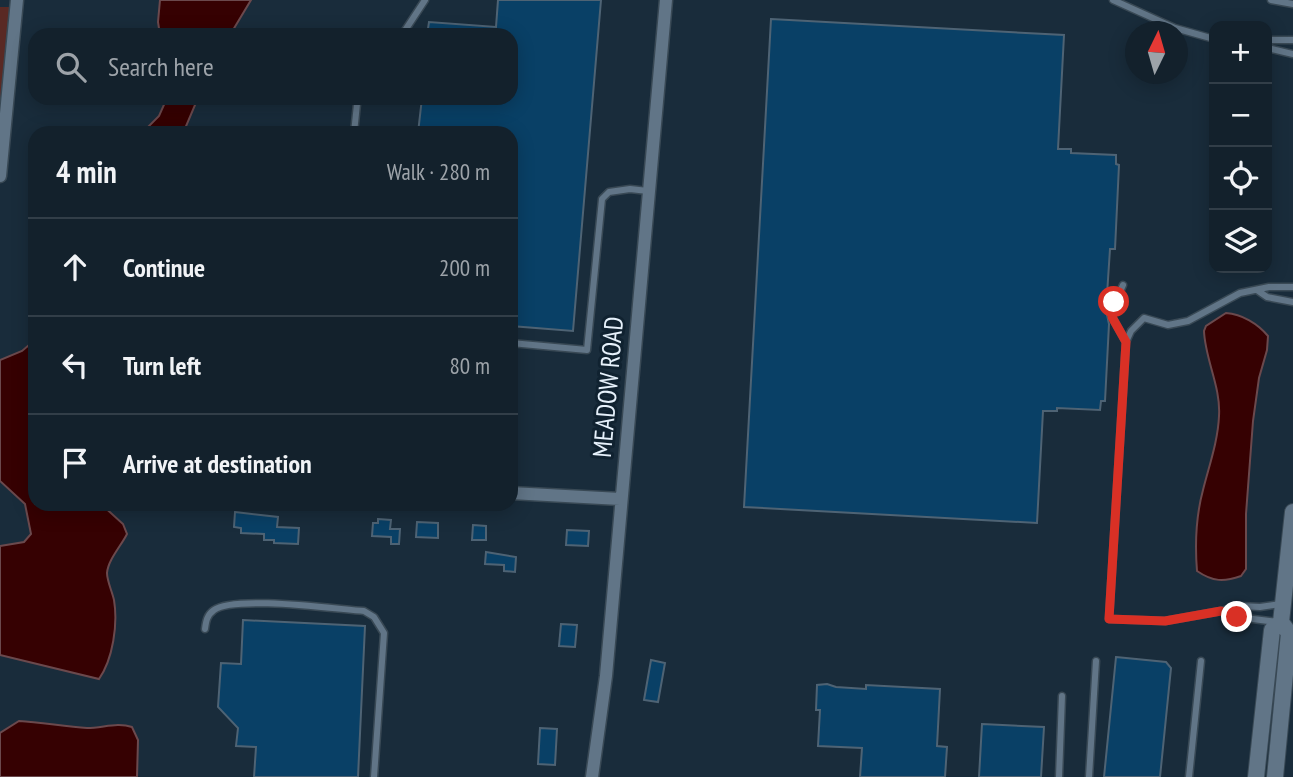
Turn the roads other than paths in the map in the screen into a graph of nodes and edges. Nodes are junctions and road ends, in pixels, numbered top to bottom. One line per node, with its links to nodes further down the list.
1 (16, 0): 15 (street)
2 (425, 0): 7 (lane)
3 (666, 0): 16 (street, MEADOW ROAD)
4 (1113, 0): 8 (lane)
5 (1271, 0): 6 (lane)
6 (1293, 4)
7 (407, 28)
8 (1209, 38)
9 (1272, 40): 10 (lane)
10 (1293, 40)
11 (1272, 49): 12 (lane)
12 (1293, 54)
13 (357, 105): 14 (lane)
14 (355, 126)
15 (0, 176)
16 (648, 191): 22 (lane); 24 (street, MEADOW ROAD)
17 (1123, 285): 21 (lane)
18 (1293, 287): 19 (lane)
19 (1257, 289): 20 (lane); 21 (lane)
20 (1293, 302)
21 (1126, 342): 28 (lane)
22 (518, 344)
23 (518, 493): 24 (street)
24 (621, 499): 35 (street, MEADOW ROAD)
25 (1293, 512): 26 (street)
26 (1290, 566): 27 (street)
27 (1287, 595): 28 (lane); 29 (street)
28 (1221, 611): 29 (lane)
29 (1281, 622): 39 (street); 40 (street)
30 (205, 629): 34 (lane)
31 (1096, 661): 37 (lane)
32 (1201, 661): 38 (lane)
33 (1062, 696): 36 (lane)
34 (374, 777)
35 (592, 777)
36 (1059, 777)
37 (1089, 777)
38 (1189, 777)
39 (1256, 777)
40 (1275, 777)

